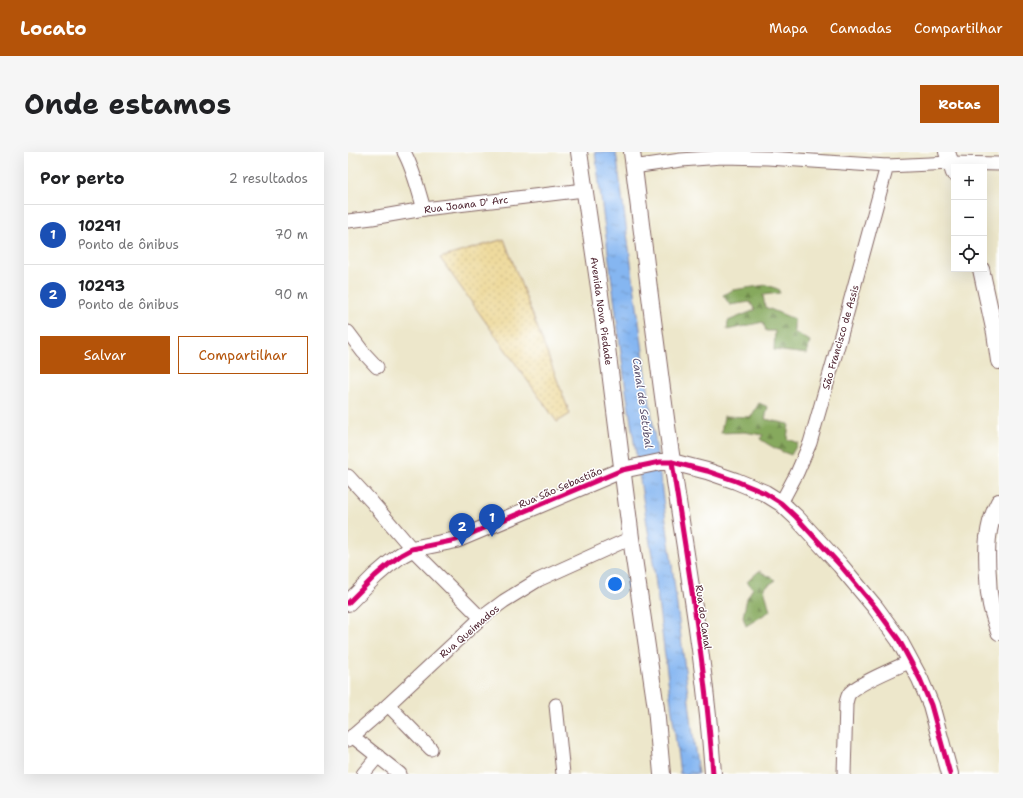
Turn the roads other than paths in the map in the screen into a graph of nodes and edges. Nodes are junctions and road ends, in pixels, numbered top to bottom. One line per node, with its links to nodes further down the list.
1 (404, 152): 8 (street)
2 (579, 152): 7 (street, Avenida Nova Piedade)
3 (633, 159): 6 (street); 14 (street)
4 (951, 163): 5 (street); 6 (street)
5 (999, 164)
6 (887, 166): 18 (street, São Francisco de Assis)
7 (584, 190): 8 (street, Rua Joana D' Arc); 15 (street, Avenida Nova Piedade)
8 (424, 209): 9 (street, Rua Joana D' Arc)
9 (348, 221)
10 (982, 272): 12 (street)
11 (348, 332): 13 (street)
12 (999, 361)
13 (377, 367)
14 (666, 462): 15 (street, Rua São Sebastião); 18 (street); 35 (street, Rua do Canal)
15 (629, 469): 19 (street); 20 (street, Rua São Sebastião)
16 (348, 476): 20 (street)
17 (999, 502): 21 (street)
18 (781, 503): 25 (street)
19 (631, 538): 23 (street, Rua Queimados); 34 (street)
20 (412, 549): 22 (street, Rua São Sebastião); 23 (street)
21 (993, 566): 24 (street)
22 (348, 603)
23 (481, 618): 26 (street, Rua Queimados)
24 (999, 632)
25 (911, 661): 36 (street); 37 (street)
26 (388, 705): 28 (street, Rua Queimados); 29 (street)
27 (556, 705): 33 (street)
28 (350, 738): 30 (street)
29 (431, 749)
30 (378, 756): 31 (street); 32 (street)
31 (363, 774)
32 (400, 774)
33 (563, 774)
34 (662, 774)
35 (713, 774)
36 (844, 774)
37 (950, 774)

